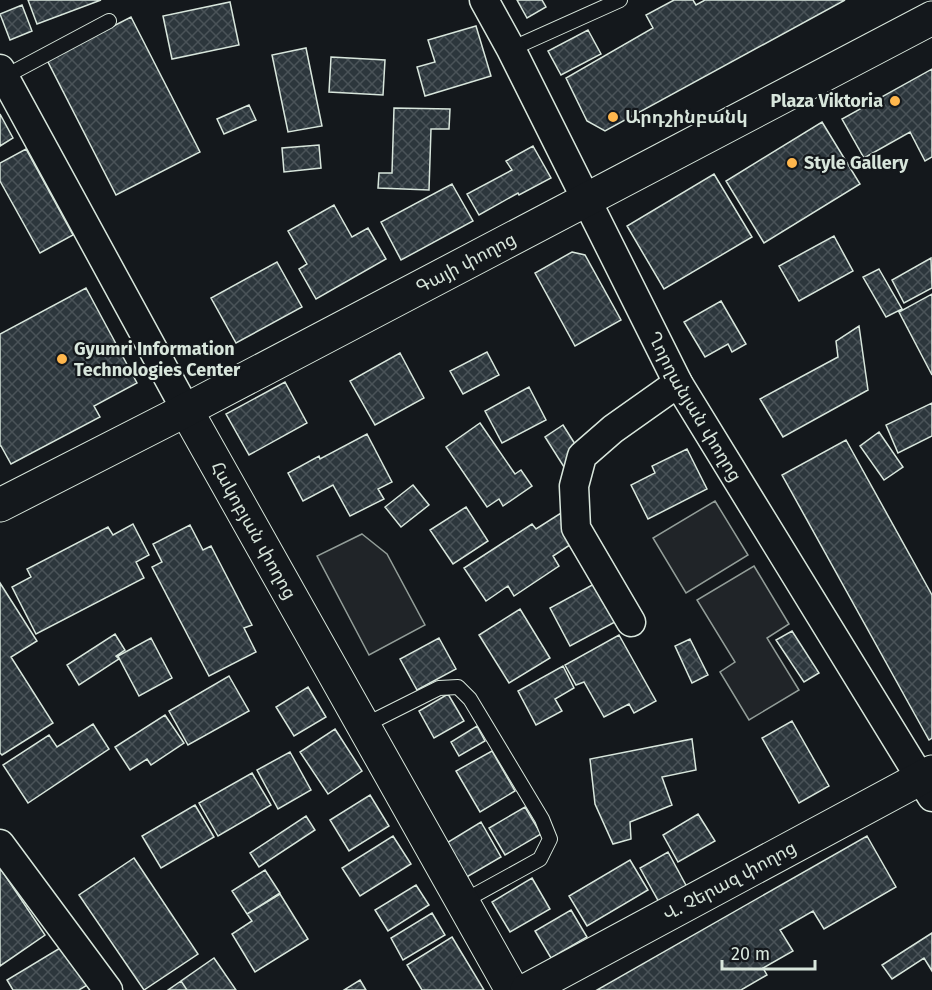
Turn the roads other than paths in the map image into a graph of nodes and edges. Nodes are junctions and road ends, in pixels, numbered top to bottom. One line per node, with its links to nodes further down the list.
1 (484, 0): 5 (street, Ղորղանյան փողոց)
2 (620, 0): 5 (lane)
3 (932, 18): 7 (main road, Գայի փողոց)
4 (109, 21): 6 (lane)
5 (511, 49): 7 (street, Ղորղանյան փողոց)
6 (2, 73): 9 (street, Հակոբյան փողոց)
7 (586, 200): 8 (street, Ղորղանյան փողոց); 9 (main road, Գայի փողոց)
8 (678, 383): 11 (street); 13 (street, Ղորղանյան փողոց)
9 (186, 410): 10 (main road, Գայի փողոց); 12 (main road, Հակոբյան փողոց)
10 (0, 505)
11 (632, 622)
12 (363, 726): 15 (main road, Հակոբյան փողոց); 15 (lane)
13 (928, 783): 18 (main road, Վ. Չերազ փողոց)
14 (0, 844): 16 (street)
15 (462, 902): 17 (main road, Հակոբյան փողոց)
16 (108, 990)
17 (512, 990)
18 (527, 990)

